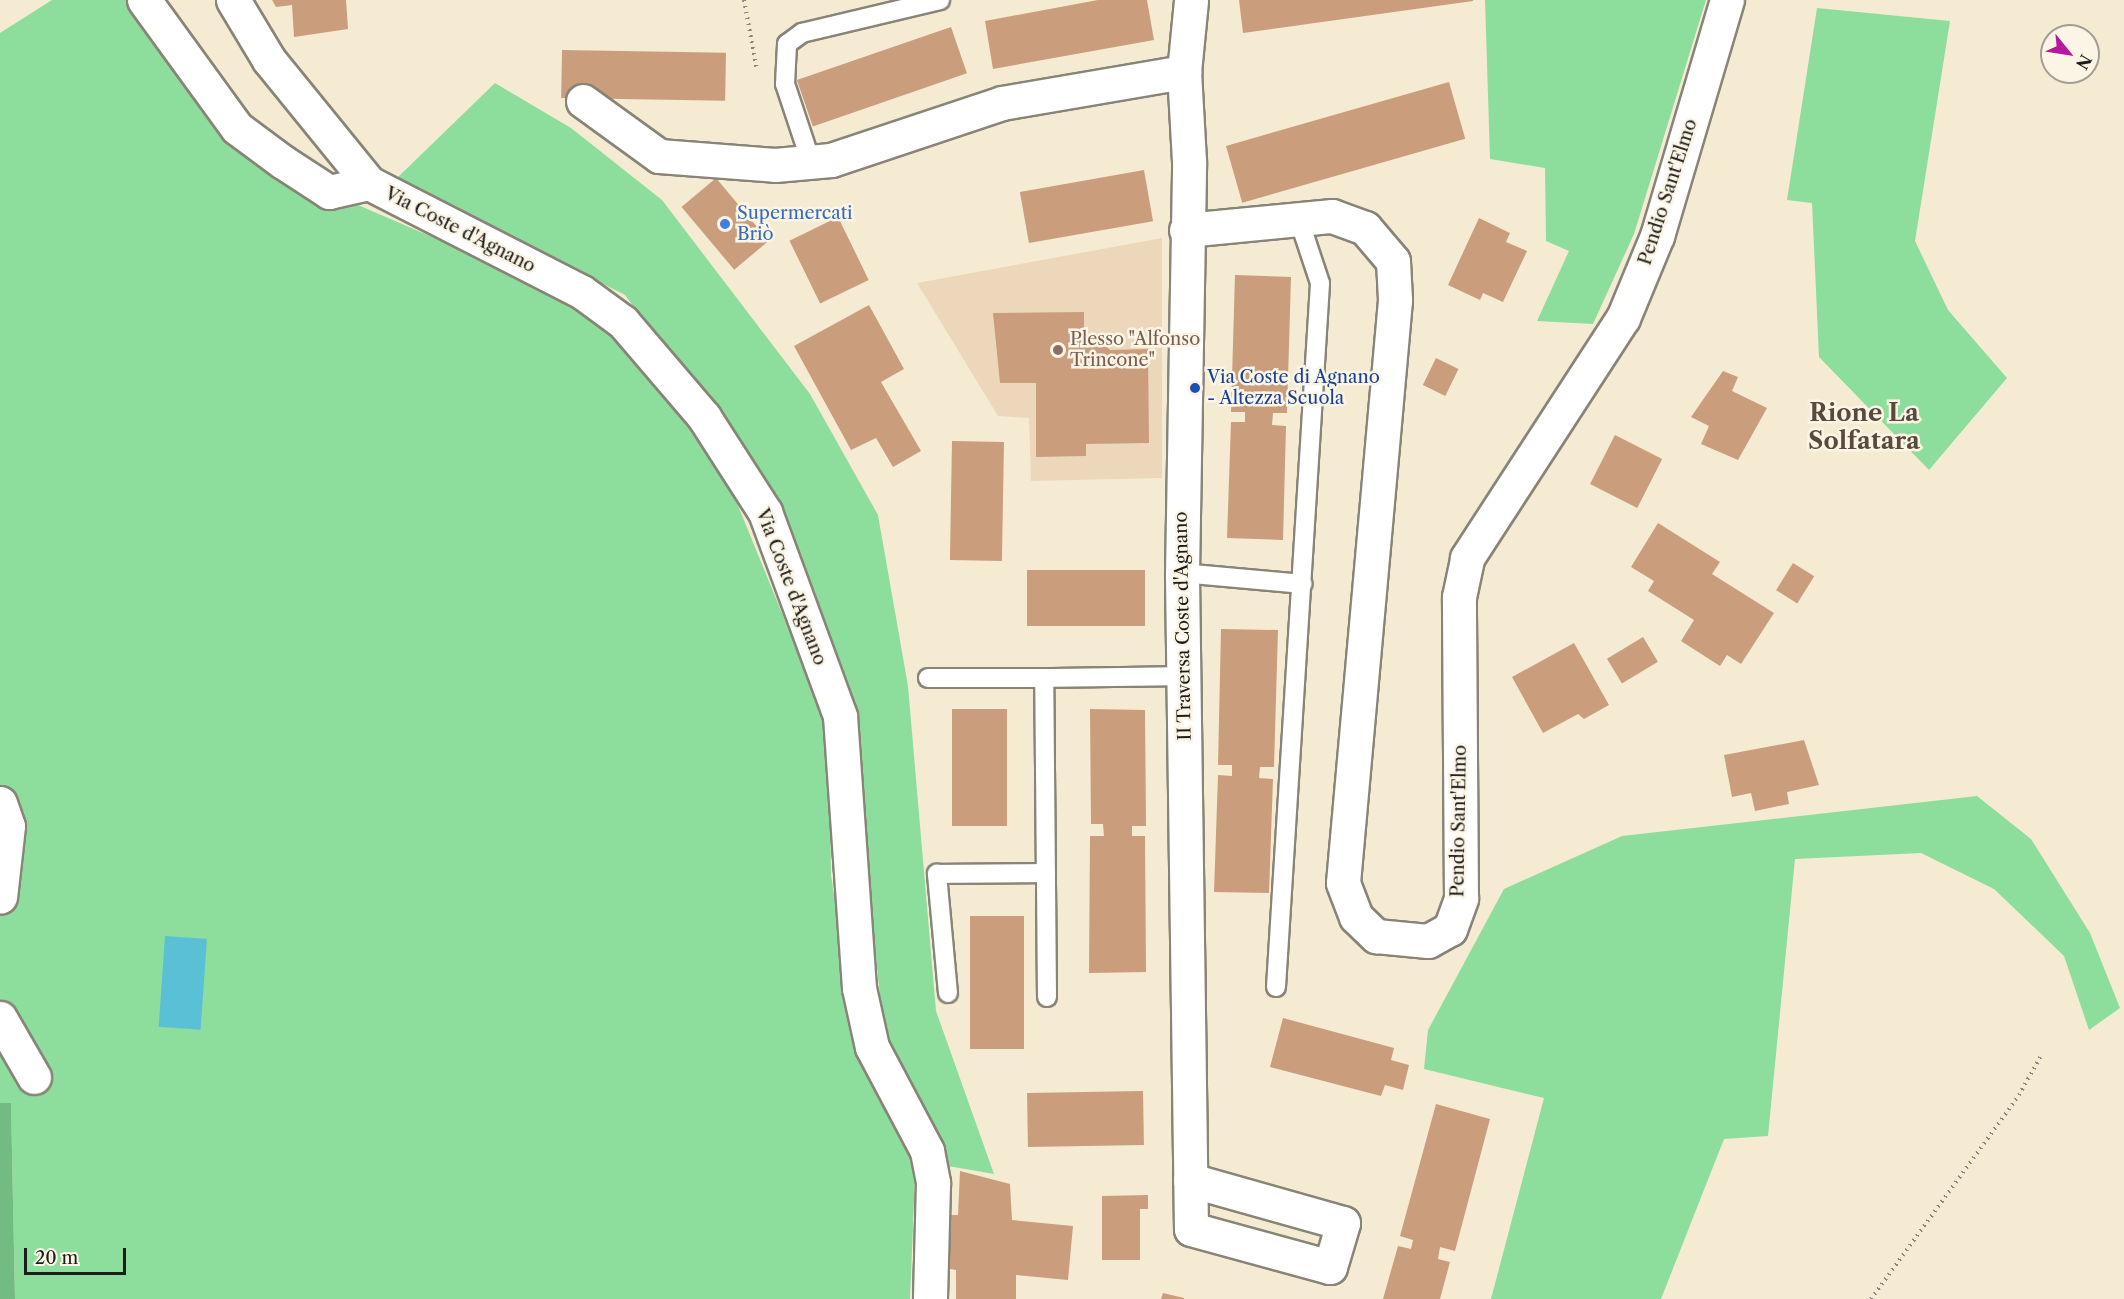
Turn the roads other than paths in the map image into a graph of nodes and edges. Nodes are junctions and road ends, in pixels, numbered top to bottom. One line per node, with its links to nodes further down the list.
1 (144, 0): 9 (street, Via Coste d'Agnano)
2 (233, 0): 9 (street)
3 (940, 0): 8 (lane)
4 (1191, 0): 6 (street, II Traversa Coste d'Agnano)
5 (1727, 0): 10 (street, Pendio Sant'Elmo)
6 (1184, 72): 8 (street); 11 (street, II Traversa Coste d'Agnano)
7 (583, 101): 8 (street)
8 (811, 162)
9 (369, 183): 26 (street, Via Coste d'Agnano)
10 (1298, 217): 11 (street, Pendio Sant'Elmo); 13 (lane)
11 (1186, 230): 12 (street, II Traversa Coste d'Agnano)
12 (1182, 573): 13 (lane); 14 (street, II Traversa Coste d'Agnano)
13 (1302, 584): 20 (lane)
14 (1183, 676): 16 (lane); 25 (street, II Traversa Coste d'Agnano)
15 (928, 678): 16 (lane)
16 (1044, 678): 18 (lane)
17 (0, 803): 19 (street)
18 (1046, 873): 21 (lane); 22 (lane)
19 (0, 897)
20 (1276, 987)
21 (948, 993)
22 (1047, 997)
23 (0, 1018): 24 (street)
24 (34, 1077)
25 (1190, 1180)
26 (930, 1299)

